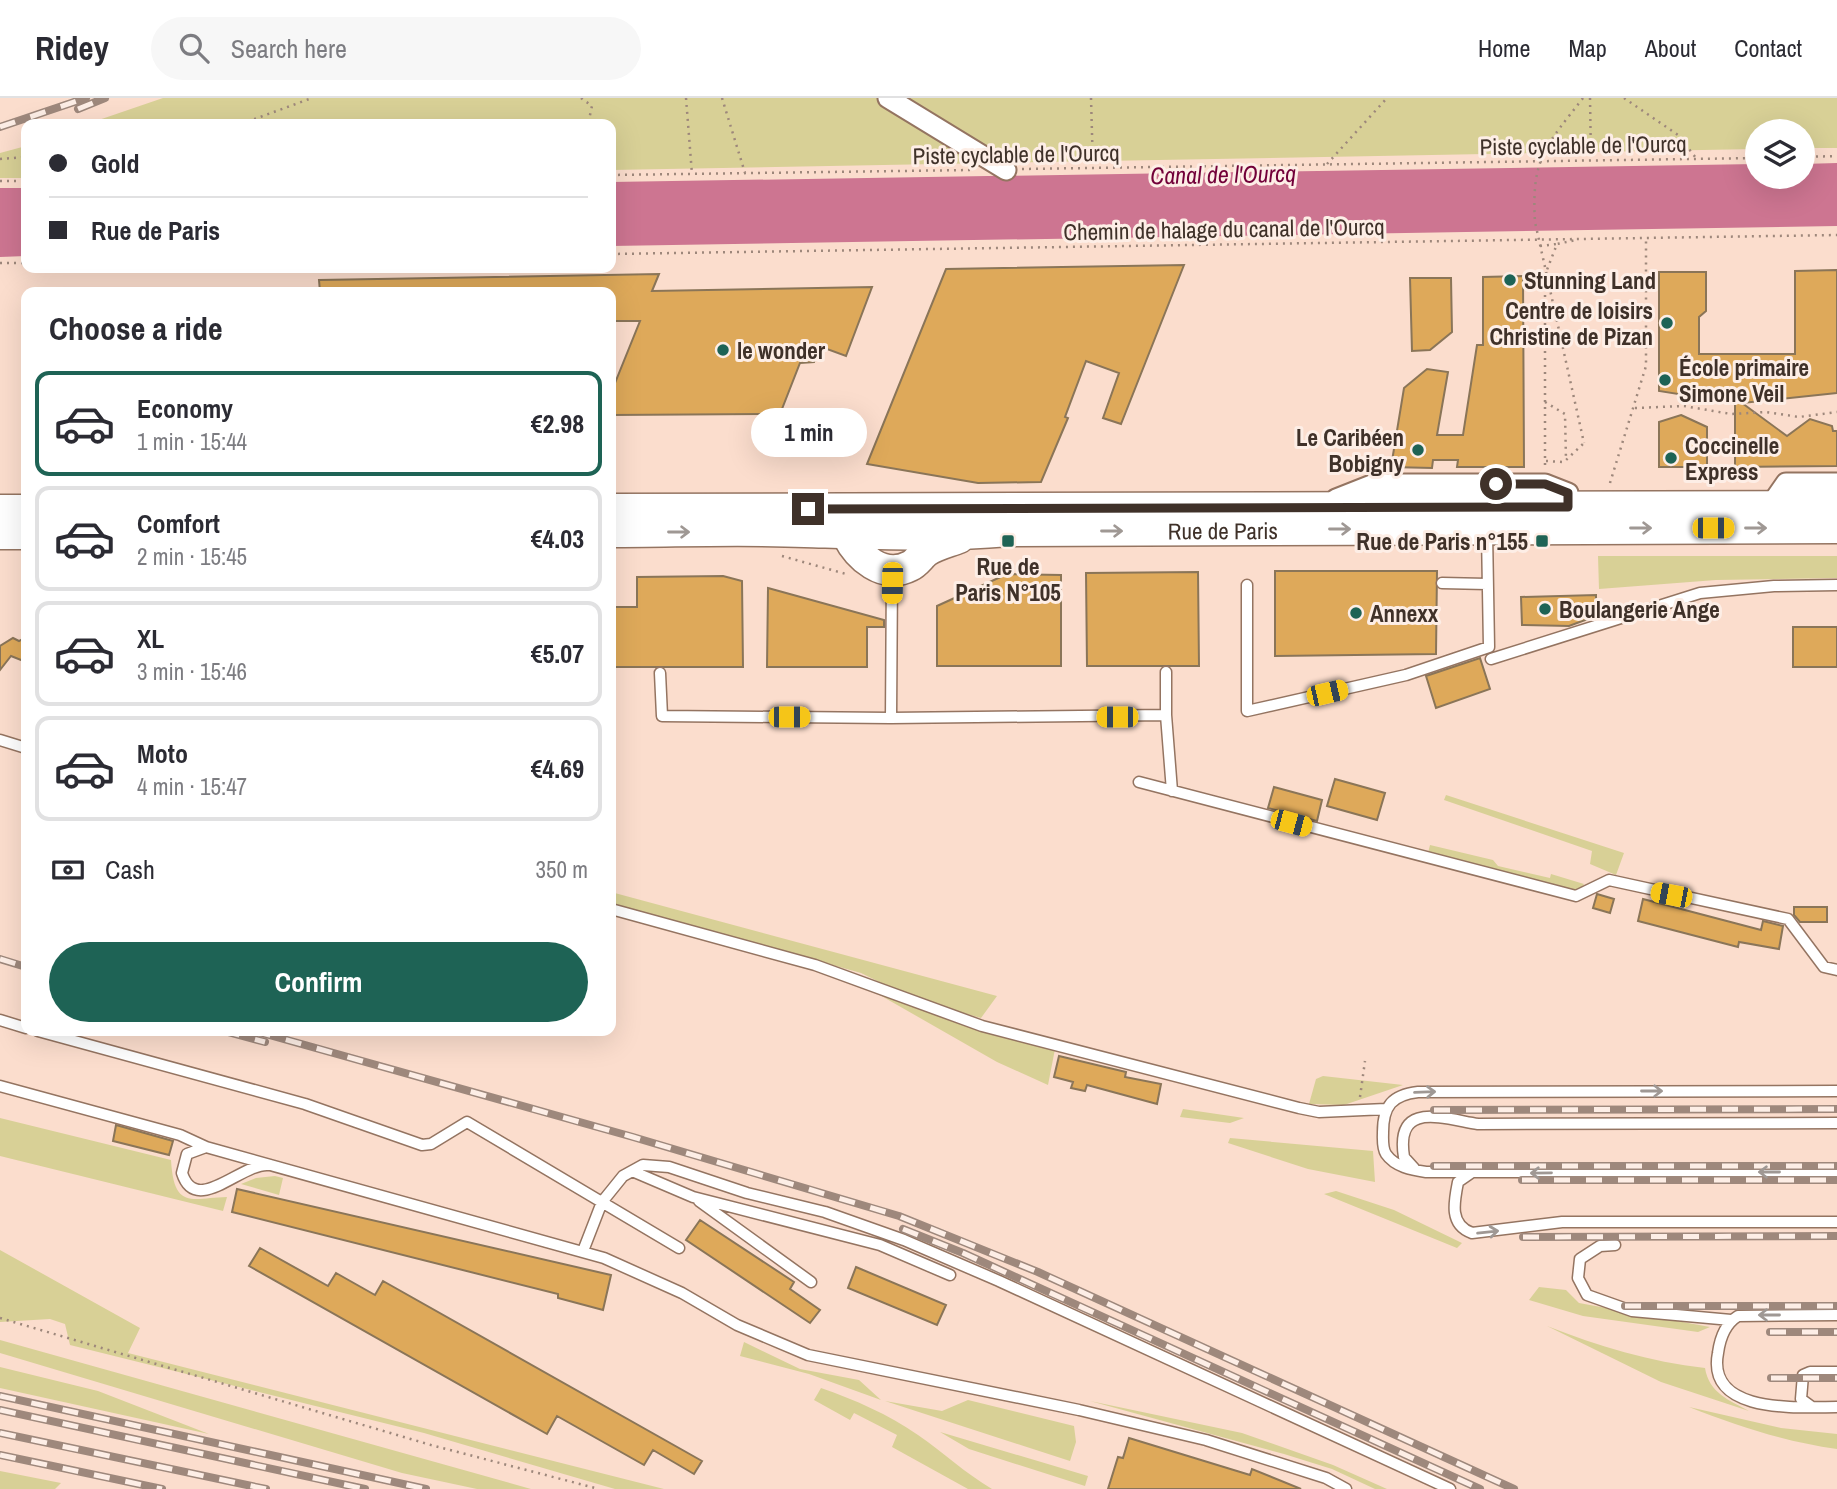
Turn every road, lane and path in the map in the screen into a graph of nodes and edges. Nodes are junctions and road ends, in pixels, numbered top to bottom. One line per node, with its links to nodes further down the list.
1 (313, 98): 11 (path)
2 (582, 98): 12 (path)
3 (686, 98): 25 (path)
4 (722, 98): 23 (path)
5 (888, 98): 22 (street)
6 (1091, 98): 21 (path)
7 (1387, 98): 20 (path)
8 (1583, 98): 32 (path, bridge)
9 (1590, 98): 19 (path)
10 (1624, 98): 18 (path)
11 (255, 119)
12 (589, 119)
13 (1837, 156): 15 (path)
14 (21, 157): 17 (path)
15 (1815, 157)
16 (1745, 158): 18 (path, Piste cyclable de l'Ourcq)
17 (0, 159)
18 (1696, 159): 19 (path, Piste cyclable de l'Ourcq)
19 (1591, 160): 20 (path, Piste cyclable de l'Ourcq)
20 (1327, 164): 21 (path, Piste cyclable de l'Ourcq)
21 (1093, 169): 22 (path, Piste cyclable de l'Ourcq)
22 (1006, 170): 23 (path, Piste cyclable de l'Ourcq)
23 (745, 173): 25 (path, Piste cyclable de l'Ourcq)
24 (616, 174): 25 (path, Piste cyclable de l'Ourcq)
25 (692, 174)
26 (0, 181): 27 (path)
27 (21, 181)
28 (1837, 235): 29 (path, Chemin de halage du canal de l'Ourcq)
29 (1646, 238): 30 (path, Chemin de halage du canal de l'Ourcq); 37 (path)
30 (1583, 239): 31 (path); 33 (path, Chemin de halage du canal de l'Ourcq)
31 (1557, 244): 32 (path); 36 (path)
32 (1540, 246): 39 (path, bridge)
33 (616, 254)
34 (0, 263): 35 (path)
35 (21, 263)
36 (1545, 402): 39 (path); 40 (path)
37 (1634, 408): 38 (path); 43 (path)
38 (1837, 412)
39 (1566, 460): 40 (path)
40 (1545, 461): 42 (path)
41 (1837, 483): 45 (street)
42 (1545, 484): 44 (street); 47 (street)
43 (1598, 484)
44 (1336, 499)
45 (1770, 506): 46 (main road, Rue de Paris); 47 (main road, Rue de Paris)
46 (1837, 506)
47 (1568, 507): 49 (main road, Rue de Paris)
48 (616, 509): 49 (main road, Rue de Paris)
49 (992, 509): 58 (main road)
50 (0, 510): 51 (main road)
51 (21, 510)
52 (1837, 528): 53 (main road, Rue de Paris, one-way to 52)
53 (1488, 529): 57 (main road, Rue de Paris, one-way to 53); 63 (lane)
54 (616, 532): 58 (main road, Rue de Paris, one-way to 58)
55 (0, 534): 56 (main road)
56 (21, 534)
57 (969, 534): 58 (main road, Rue de Paris); 60 (main road)
58 (847, 535): 60 (main road)
59 (773, 554): 61 (path)
60 (892, 570): 70 (lane)
61 (852, 576)
62 (1442, 583): 63 (lane)
63 (1487, 584): 64 (lane)
64 (1247, 585)
65 (1837, 585): 66 (lane)
66 (1491, 659)
67 (1166, 672): 69 (lane)
68 (660, 673): 70 (lane)
69 (1166, 715): 70 (lane); 74 (lane)
70 (891, 718)
71 (0, 740): 72 (lane)
72 (21, 746)
73 (1139, 782): 74 (lane)
74 (1172, 791): 76 (lane)
75 (616, 910): 84 (lane)
76 (1837, 970)
77 (0, 1020): 78 (lane)
78 (21, 1026)
79 (56, 1036): 93 (lane)
80 (1365, 1061): 82 (path)
81 (0, 1086): 86 (lane)
82 (1361, 1087)
83 (1837, 1091): 84 (lane, one-way to 83)
84 (1386, 1109): 89 (lane)
85 (1837, 1123): 89 (lane)
86 (213, 1150): 87 (lane); 87 (lane)
87 (269, 1165): 97 (lane)
88 (632, 1171): 92 (lane); 93 (lane); 108 (lane)
89 (1421, 1172): 91 (lane)
90 (1837, 1172): 91 (lane, one-way to 91)
91 (1471, 1173): 94 (lane, one-way to 94)
92 (693, 1197): 98 (lane); 99 (lane)
93 (602, 1202): 96 (lane); 97 (lane)
94 (1837, 1222)
95 (1615, 1245): 102 (lane)
96 (679, 1248)
97 (583, 1251): 107 (lane)
98 (950, 1275)
99 (811, 1282)
100 (1837, 1315): 102 (lane, one-way to 102)
101 (0, 1318): 106 (path)
102 (1731, 1320): 104 (lane)
103 (1837, 1372): 104 (lane)
104 (1813, 1407): 105 (lane)
105 (1837, 1407)
106 (599, 1489)
107 (1346, 1489)
108 (1450, 1489)

